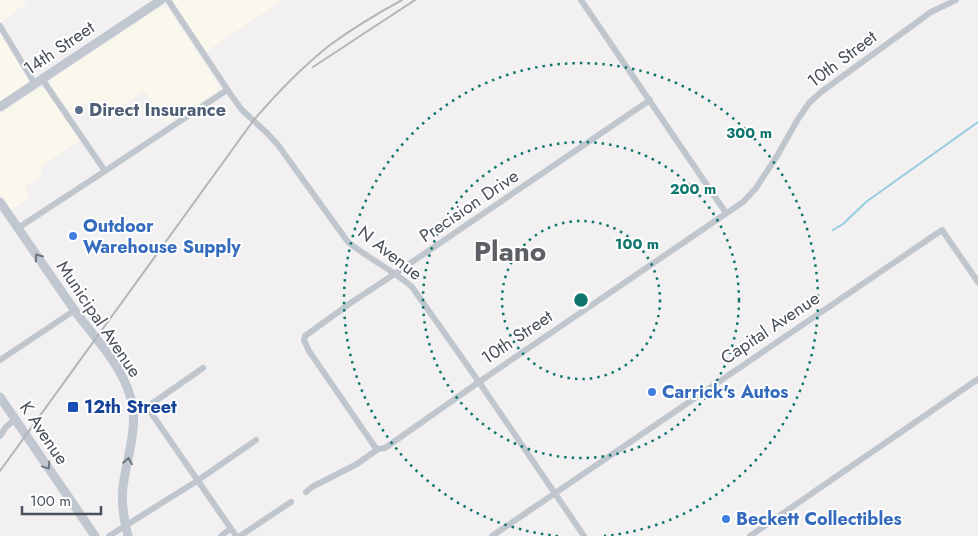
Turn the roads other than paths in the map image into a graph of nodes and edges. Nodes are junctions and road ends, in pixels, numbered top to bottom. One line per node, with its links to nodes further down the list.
1 (161, 0): 6 (main road, 14th Street)
2 (168, 0): 7 (street, N Avenue)
3 (581, 0): 8 (street)
4 (956, 0): 12 (street, 10th Street)
5 (0, 26): 6 (street)
6 (39, 81): 9 (main road, 14th Street); 10 (street)
7 (227, 90): 10 (street); 14 (street, N Avenue)
8 (650, 100): 12 (street); 14 (street, Precision Drive)
9 (0, 107)
10 (105, 172): 13 (street)
11 (0, 202): 13 (main road, Municipal Avenue)
12 (726, 213): 20 (street, 10th Street)
13 (18, 228): 16 (main road, Municipal Avenue, one-way to 13)
14 (396, 274): 20 (street, N Avenue); 27 (street, Precision Drive)
15 (978, 282): 30 (street, Capital Avenue)
16 (75, 310): 17 (street); 23 (main road, Municipal Avenue)
17 (0, 360)
18 (203, 368): 22 (street)
19 (978, 379): 42 (street)
20 (479, 382): 27 (street, 10th Street); 30 (street, N Avenue)
21 (0, 397): 24 (main road, K Avenue)
22 (147, 407): 23 (street); 28 (street)
23 (133, 410): 32 (main road, Municipal Avenue, one-way to 23)
24 (15, 419): 25 (street); 34 (main road, K Avenue, one-way to 34)
25 (0, 436)
26 (256, 440): 28 (street)
27 (378, 449): 29 (street, 10th Street)
28 (197, 481): 32 (street); 33 (street)
29 (306, 492)
30 (555, 493): 40 (street, Capital Avenue); 41 (street, N Avenue)
31 (291, 502): 39 (street)
32 (126, 526): 35 (street); 36 (main road)
33 (230, 529): 37 (street); 38 (street)
34 (95, 536)
35 (110, 536)
36 (128, 536)
37 (221, 536)
38 (236, 536)
39 (240, 536)
40 (492, 536)
41 (584, 536)
42 (750, 536)

